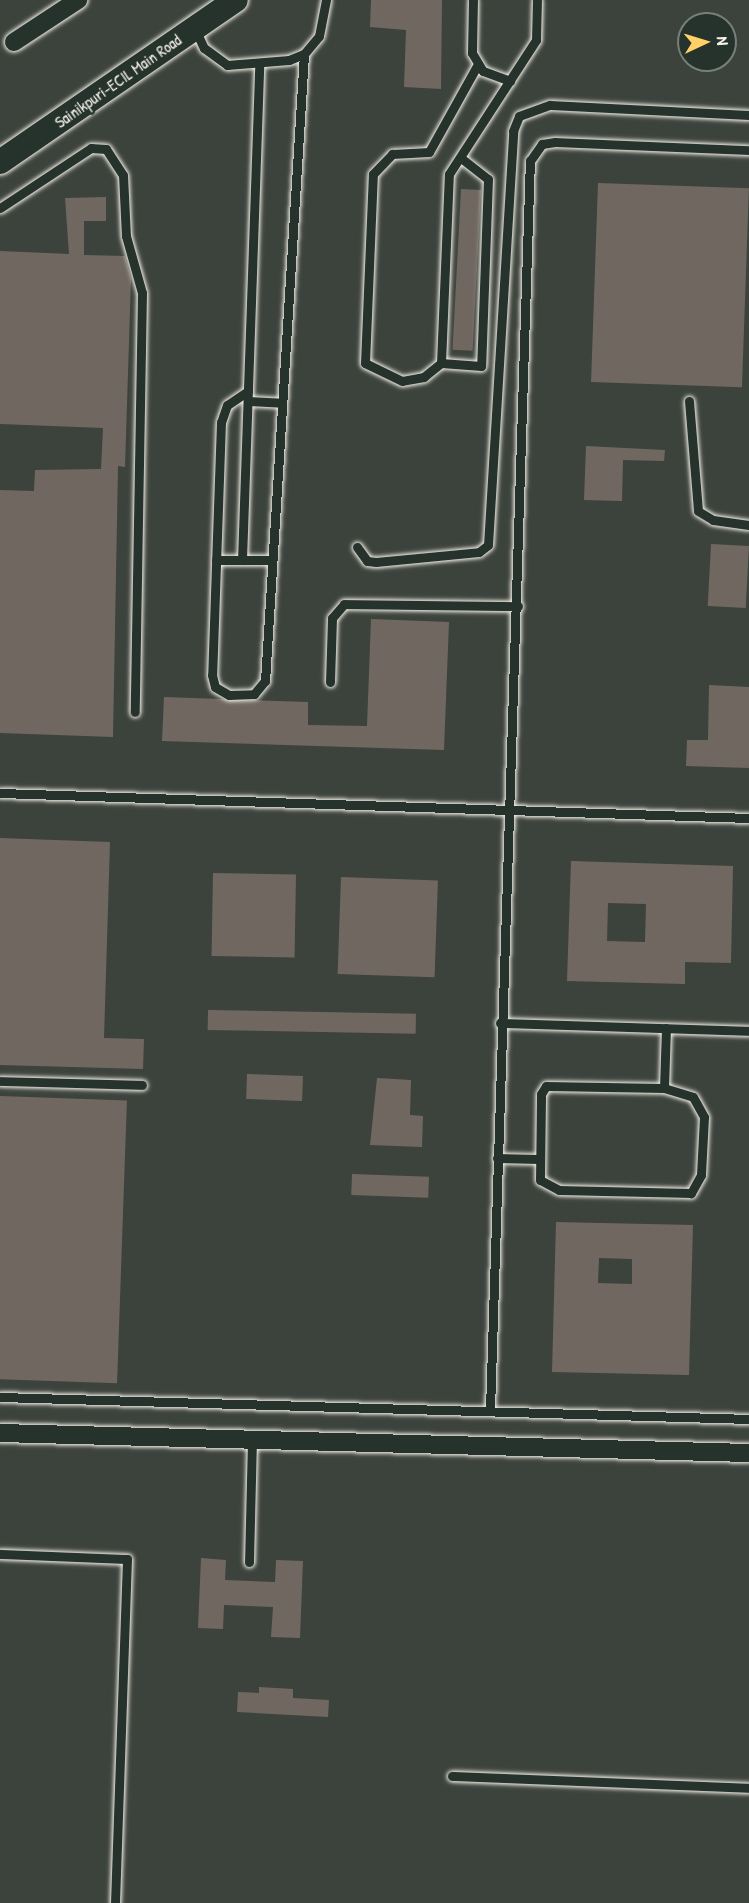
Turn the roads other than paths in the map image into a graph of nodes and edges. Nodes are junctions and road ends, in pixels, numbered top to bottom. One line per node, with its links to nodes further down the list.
1 (78, 0): 7 (street)
2 (236, 0): 6 (street, Sainikpuri-ECIL Main Road)
3 (326, 0): 8 (lane)
4 (473, 0): 9 (lane)
5 (537, 0): 11 (lane)
6 (195, 28): 10 (lane); 15 (street, Sainikpuri-ECIL Main Road)
7 (14, 42)
8 (304, 54): 10 (lane); 21 (lane)
9 (478, 63): 11 (lane); 17 (lane)
10 (259, 65): 18 (lane)
11 (510, 81): 14 (lane)
12 (749, 116): 23 (lane)
13 (749, 150): 27 (lane)
14 (461, 158): 17 (lane); 17 (lane)
15 (0, 162)
16 (0, 208): 29 (lane)
17 (441, 363)
18 (248, 391): 19 (lane); 24 (lane)
19 (248, 401): 21 (lane); 25 (lane)
20 (689, 401): 22 (lane)
21 (282, 403): 26 (lane)
22 (749, 525)
23 (357, 547)
24 (216, 560): 25 (lane); 26 (lane)
25 (242, 560): 26 (lane)
26 (272, 560)
27 (518, 606): 28 (lane); 31 (lane)
28 (330, 682)
29 (135, 712)
30 (0, 793): 31 (lane)
31 (505, 811): 32 (lane); 33 (lane)
32 (749, 818)
33 (500, 1023): 34 (lane); 39 (lane)
34 (666, 1028): 35 (lane); 38 (lane)
35 (749, 1031)
36 (0, 1081): 37 (lane)
37 (142, 1085)
38 (664, 1088): 40 (lane); 40 (lane)
39 (496, 1158): 40 (lane); 42 (lane)
40 (538, 1159)
41 (0, 1397): 42 (lane)
42 (490, 1410): 44 (lane)
43 (749, 1413): 44 (lane)
44 (749, 1419)
45 (0, 1433): 46 (street)
46 (252, 1443): 47 (street); 49 (lane)
47 (749, 1453)
48 (0, 1554): 52 (lane)
49 (249, 1562)
50 (452, 1776): 51 (lane)
51 (749, 1788)
52 (116, 1903)

